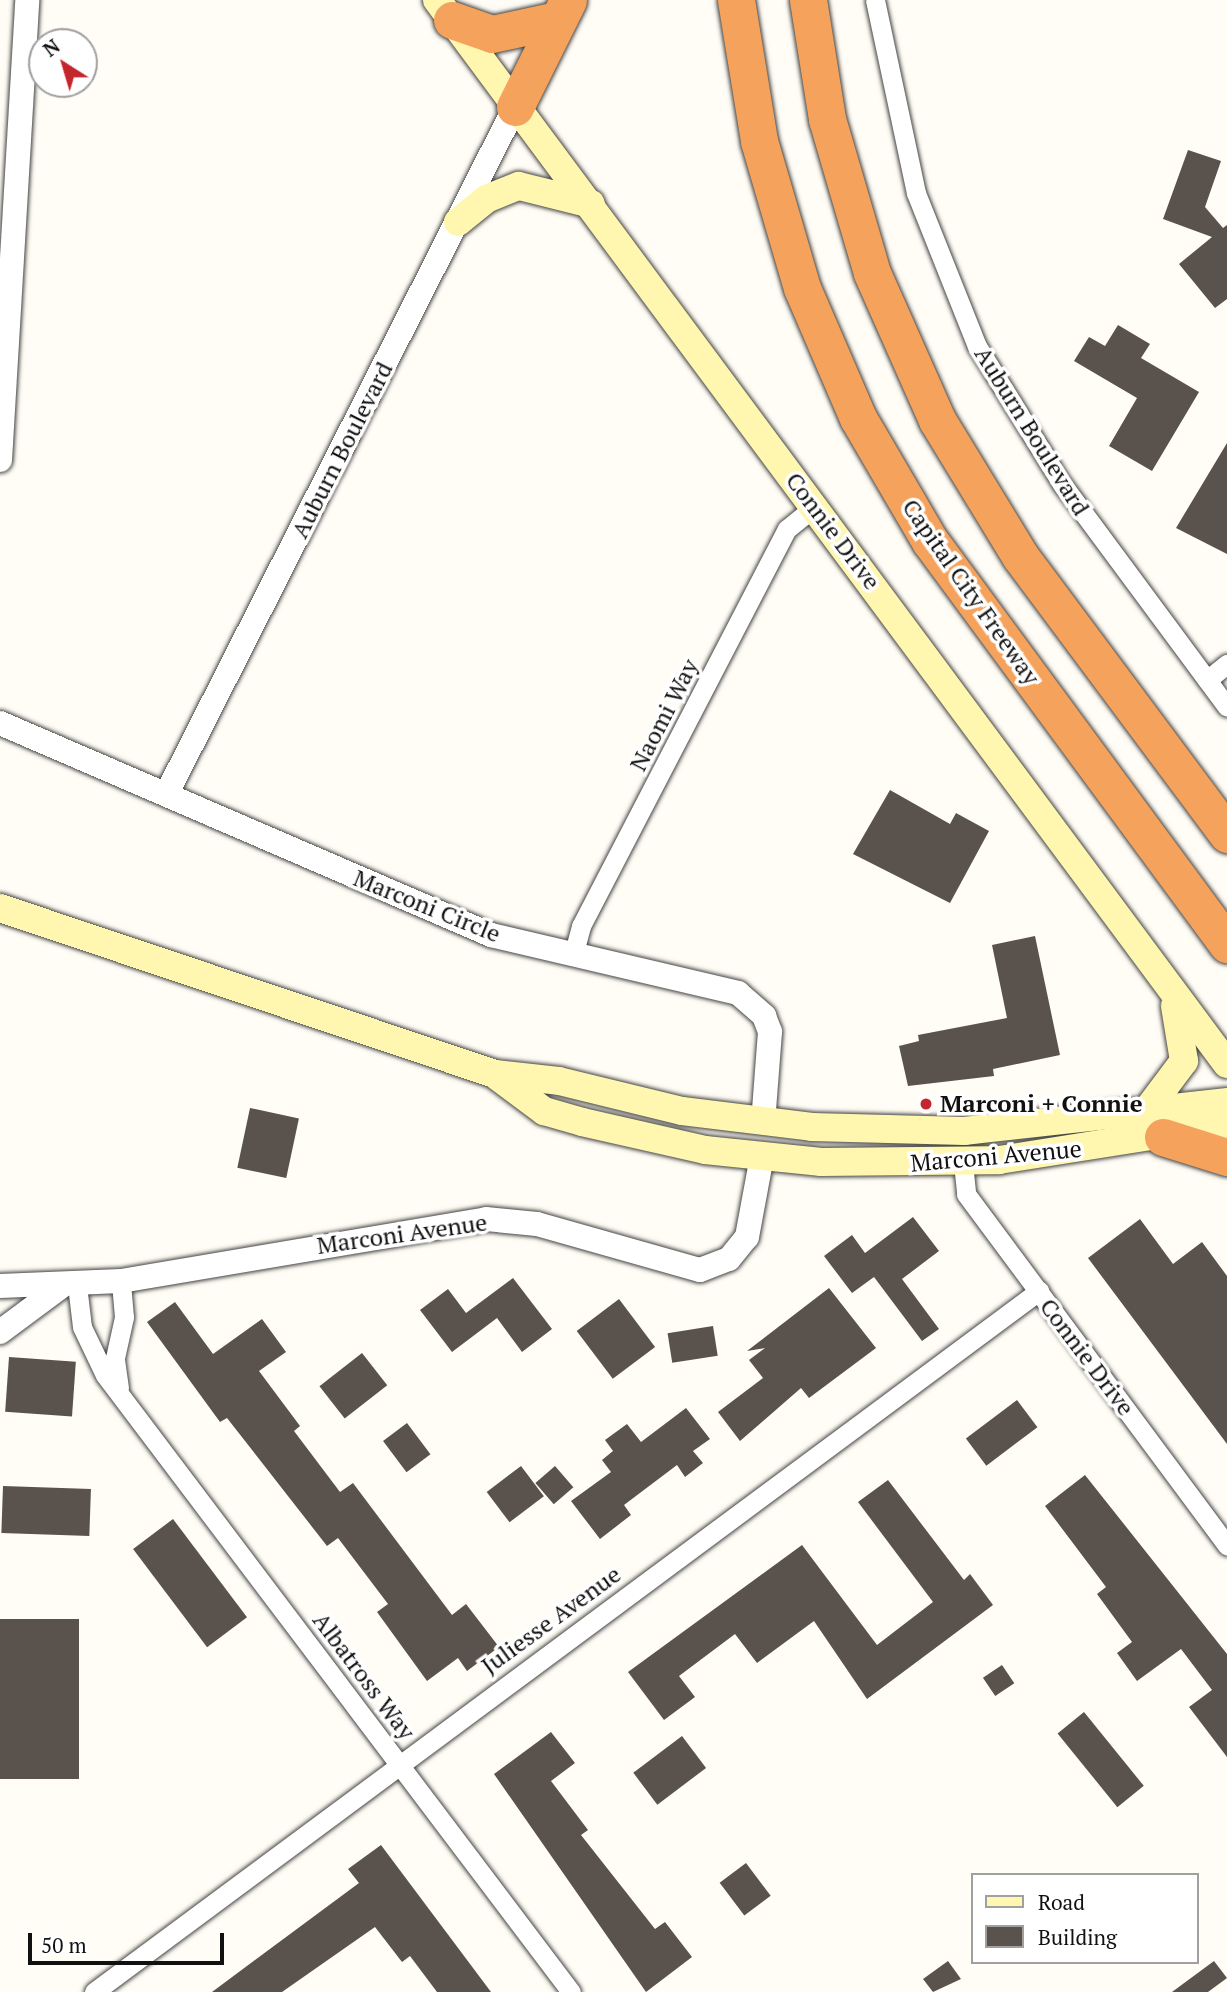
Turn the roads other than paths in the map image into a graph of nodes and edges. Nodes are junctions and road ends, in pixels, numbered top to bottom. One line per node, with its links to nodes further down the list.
1 (27, 0): 10 (street)
2 (736, 0): 19 (highway, Capital City Freeway)
3 (808, 0): 17 (highway)
4 (875, 0): 13 (street, Auburn Boulevard)
5 (444, 10): 6 (highway); 7 (main road, Connie Drive)
6 (563, 10): 7 (highway)
7 (515, 107): 8 (main road, Connie Drive); 9 (street, Auburn Boulevard)
8 (591, 204): 9 (main road); 11 (main road, Connie Drive)
9 (458, 222): 16 (street, Auburn Boulevard)
10 (0, 460)
11 (814, 506): 20 (street, Naomi Way); 21 (main road, Connie Drive)
12 (1227, 664): 13 (street)
13 (1207, 680): 14 (street, Auburn Boulevard)
14 (1227, 706)
15 (0, 723): 16 (street, Marconi Circle)
16 (167, 793): 20 (street, Marconi Circle)
17 (1227, 834)
18 (0, 908): 23 (main road, Marconi Avenue)
19 (1227, 944)
20 (573, 956): 25 (street, Marconi Circle)
21 (1169, 986): 22 (main road, Connie Drive); 26 (main road)
22 (1227, 1063)
23 (495, 1074): 25 (main road, Marconi Avenue); 28 (main road, Marconi Avenue)
24 (1227, 1102): 26 (main road, Marconi Avenue)
25 (763, 1122): 26 (main road, Marconi Avenue)
26 (1156, 1123): 27 (main road, Marconi Avenue); 29 (highway); 30 (main road, Marconi Avenue)
27 (1227, 1124)
28 (762, 1156): 30 (main road, Marconi Avenue); 31 (street, Marconi Avenue)
29 (1227, 1157)
30 (963, 1163): 34 (street, Connie Drive)
31 (121, 1281): 33 (street, Marconi Avenue); 36 (street, Albatross Way)
32 (0, 1286): 33 (street, Marconi Avenue)
33 (69, 1286): 35 (street); 36 (street, Albatross Way)
34 (1038, 1291): 37 (street, Connie Drive); 38 (street, Juliesse Avenue)
35 (0, 1332)
36 (120, 1388): 38 (street, Albatross Way)
37 (1227, 1546)
38 (398, 1762): 39 (street, Juliesse Avenue); 40 (street, Albatross Way)
39 (94, 1992)
40 (571, 1992)

